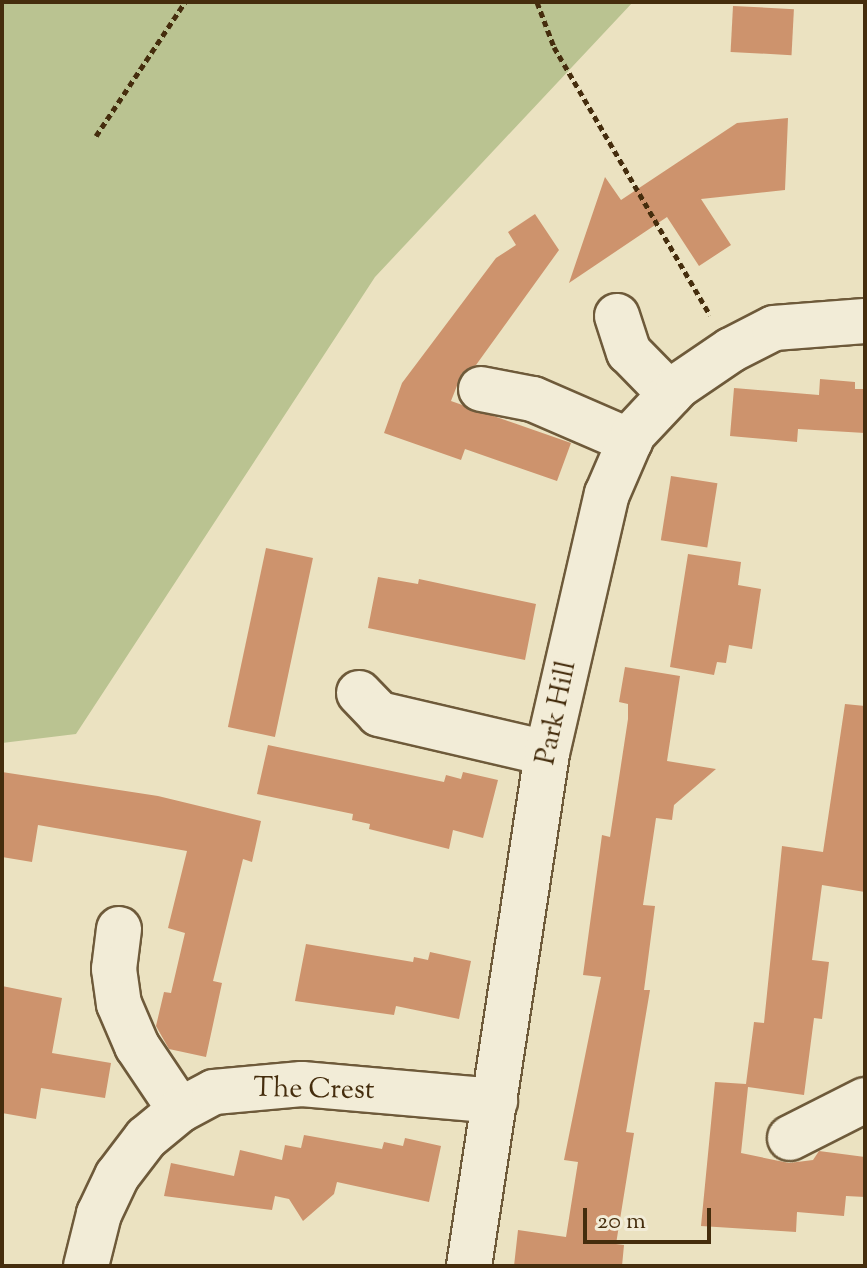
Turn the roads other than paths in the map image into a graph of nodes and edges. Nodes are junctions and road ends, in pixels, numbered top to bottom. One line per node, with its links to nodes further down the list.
1 (617, 316): 4 (street)
2 (865, 321): 4 (street, Park Hill)
3 (481, 389): 5 (street)
4 (670, 394): 5 (street, Park Hill)
5 (630, 441): 7 (street, Park Hill)
6 (359, 693): 7 (street)
7 (547, 753): 10 (street, Park Hill)
8 (119, 929): 11 (street)
9 (865, 1100): 12 (street)
10 (495, 1101): 11 (street, The Crest); 14 (street, Park Hill)
11 (180, 1110): 13 (street, The Crest)
12 (790, 1138)
13 (86, 1266)
14 (469, 1266)

